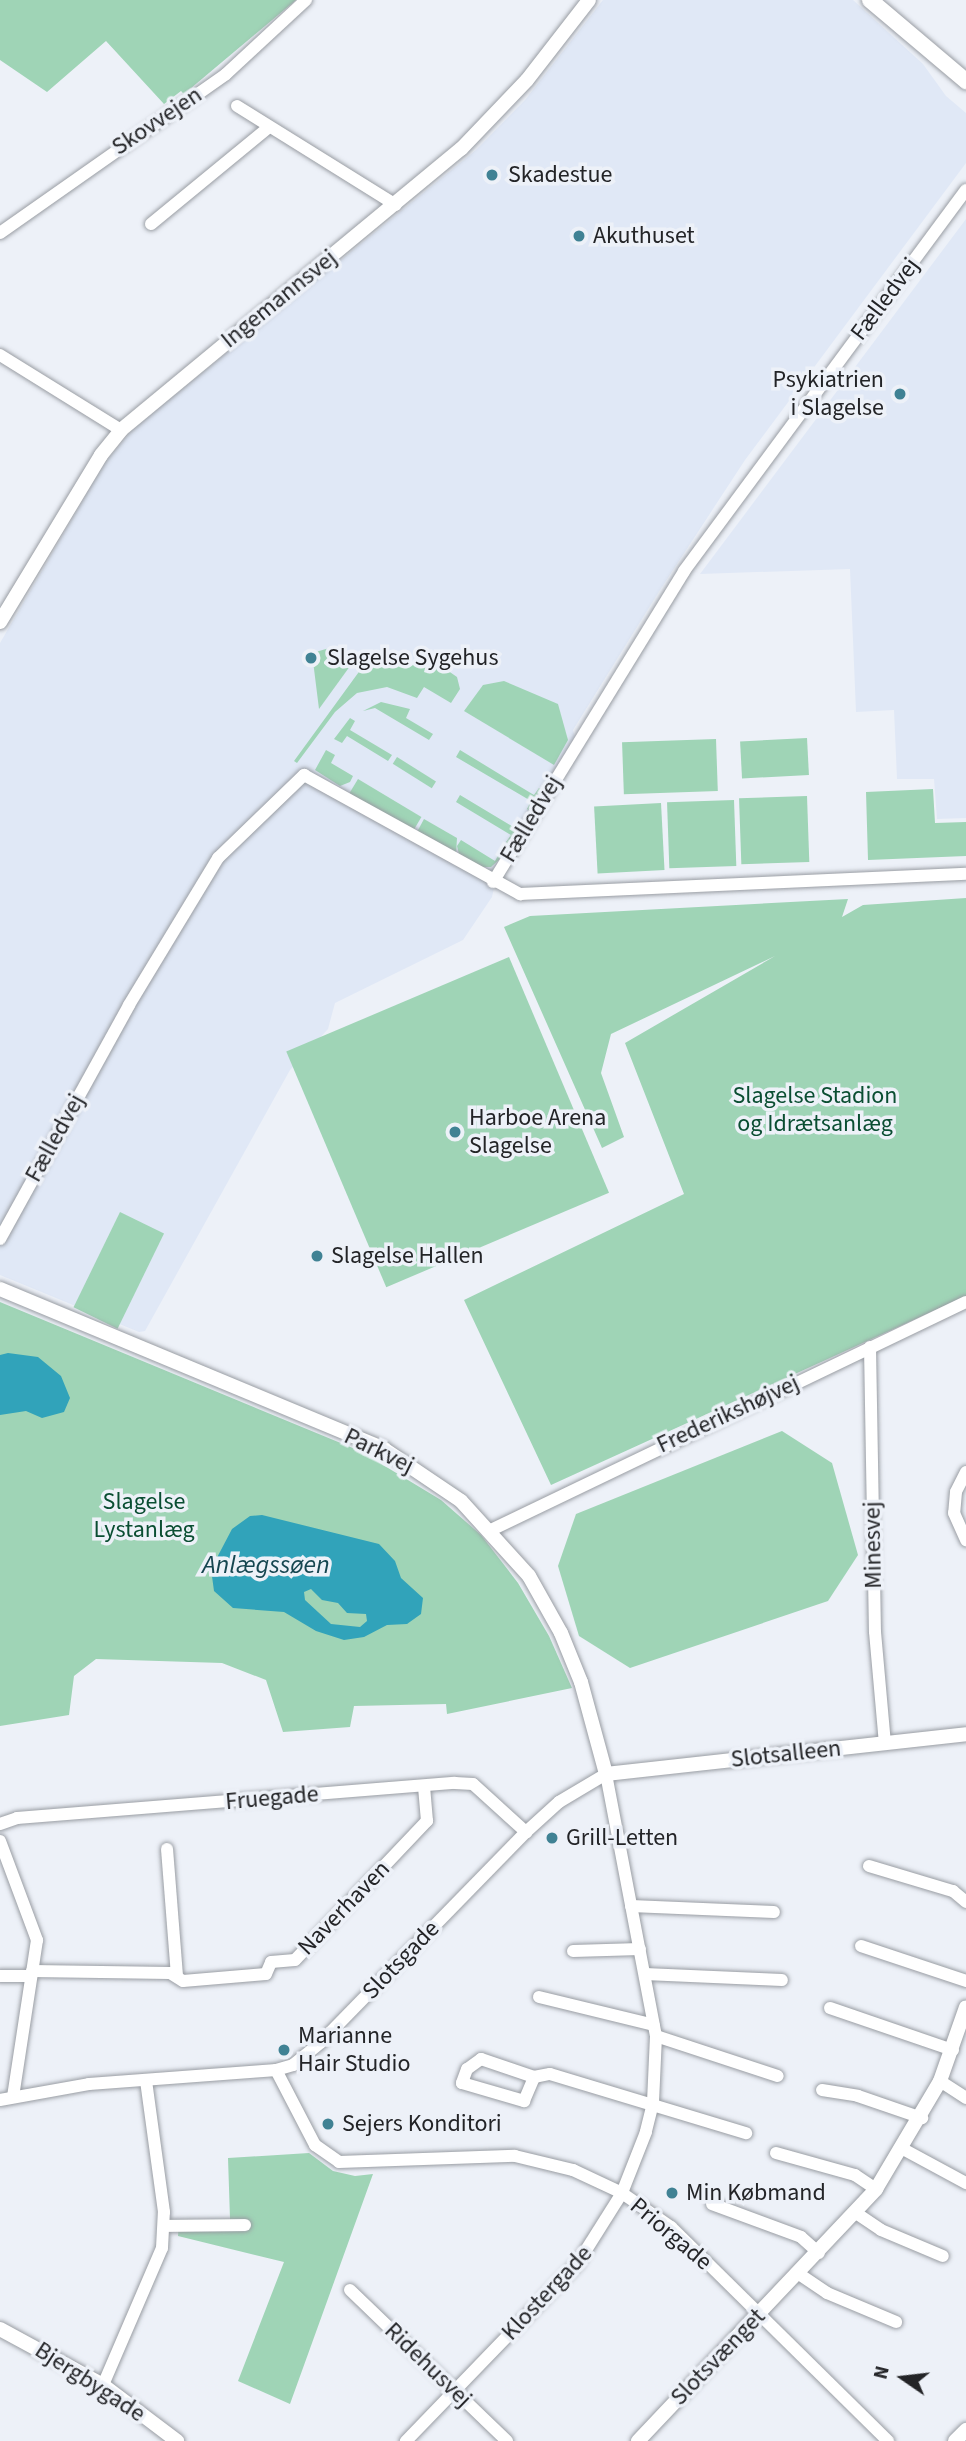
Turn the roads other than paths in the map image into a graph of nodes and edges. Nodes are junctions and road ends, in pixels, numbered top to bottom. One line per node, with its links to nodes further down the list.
1 (306, 0): 10 (street, Skovvejen)
2 (589, 0): 8 (street, Ingemannsvej)
3 (870, 0): 4 (main road)
4 (966, 81)
5 (237, 106): 6 (street)
6 (269, 127): 8 (street); 9 (street)
7 (966, 190): 15 (street, Fælledvej)
8 (396, 205): 12 (street, Ingemannsvej)
9 (151, 224)
10 (0, 233)
11 (0, 355): 12 (street)
12 (121, 429): 13 (street, Ingemannsvej)
13 (0, 622)
14 (966, 874): 15 (street)
15 (493, 882): 16 (street, Fælledvej)
16 (0, 1239)
17 (0, 1289): 21 (street, Parkvej)
18 (966, 1302): 19 (street, Frederikshøjvej)
19 (870, 1347): 21 (street, Frederikshøjvej); 24 (street, Minesvej)
20 (966, 1472): 22 (street)
21 (491, 1530): 25 (street, Parkvej)
22 (966, 1540)
23 (966, 1734): 24 (street, Slotsalleen)
24 (885, 1743): 25 (street, Slotsalleen)
25 (606, 1773): 28 (street, Slotsgade); 33 (street, Klostergade)
26 (424, 1786): 27 (street, Fruegade); 28 (street, Fruegade); 41 (street, Naverhaven)
27 (0, 1824)
28 (526, 1832): 49 (street, Slotsgade)
29 (0, 1841): 38 (street)
30 (167, 1849): 41 (street)
31 (869, 1866): 32 (street)
32 (966, 1902)
33 (631, 1906): 34 (street); 36 (street, Klostergade)
34 (774, 1912)
35 (861, 1946): 43 (street)
36 (640, 1949): 37 (street); 39 (street, Klostergade)
37 (573, 1951)
38 (32, 1973): 40 (street, Naverhaven); 41 (street, Naverhaven); 55 (street)
39 (645, 1974): 42 (street); 47 (street, Klostergade)
40 (0, 1976)
41 (177, 1977)
42 (782, 1980)
43 (966, 1981)
44 (539, 1997): 47 (street)
45 (830, 2008): 48 (street)
46 (966, 2010): 48 (street, Slotsvænget)
47 (655, 2031): 50 (street); 57 (street, Klostergade)
48 (953, 2050): 53 (street, Slotsvænget)
49 (276, 2070): 52 (street, Slotsgade); 64 (street, Priorgade)
50 (778, 2076)
51 (534, 2077): 51 (street); 57 (street)
52 (146, 2080): 55 (street, Slotsgade); 68 (street)
53 (940, 2081): 56 (street); 58 (street, Slotsvænget)
54 (822, 2090): 58 (street)
55 (6, 2098)
56 (966, 2098)
57 (653, 2103): 59 (street); 64 (street, Klostergade)
58 (922, 2118): 60 (street, Slotsvænget)
59 (746, 2133)
60 (903, 2149): 62 (street); 63 (street, Slotsvænget)
61 (776, 2153): 63 (street)
62 (966, 2183)
63 (876, 2189): 66 (street, Slotsvænget)
64 (622, 2193): 73 (street, Priorgade); 77 (street, Klostergade)
65 (712, 2204): 69 (street)
66 (856, 2213): 69 (street, Slotsvænget); 70 (street)
67 (245, 2225): 68 (street)
68 (164, 2226): 76 (street)
69 (819, 2253): 71 (street, Slotsvænget)
70 (943, 2256)
71 (799, 2274): 73 (street, Slotsvænget); 74 (street)
72 (350, 2290): 77 (street, Ridehusvej)
73 (760, 2314): 82 (street, Slotsvænget); 83 (street, Priorgade)
74 (896, 2322)
75 (0, 2329): 76 (street, Bjergbygade)
76 (103, 2385): 79 (street, Bjergbygade)
77 (454, 2390): 80 (street, Klostergade); 81 (street, Ridehusvej)
78 (966, 2430): 84 (street)
79 (177, 2441)
80 (406, 2441)
81 (507, 2441)
82 (638, 2441)
83 (888, 2441)
84 (955, 2441)

